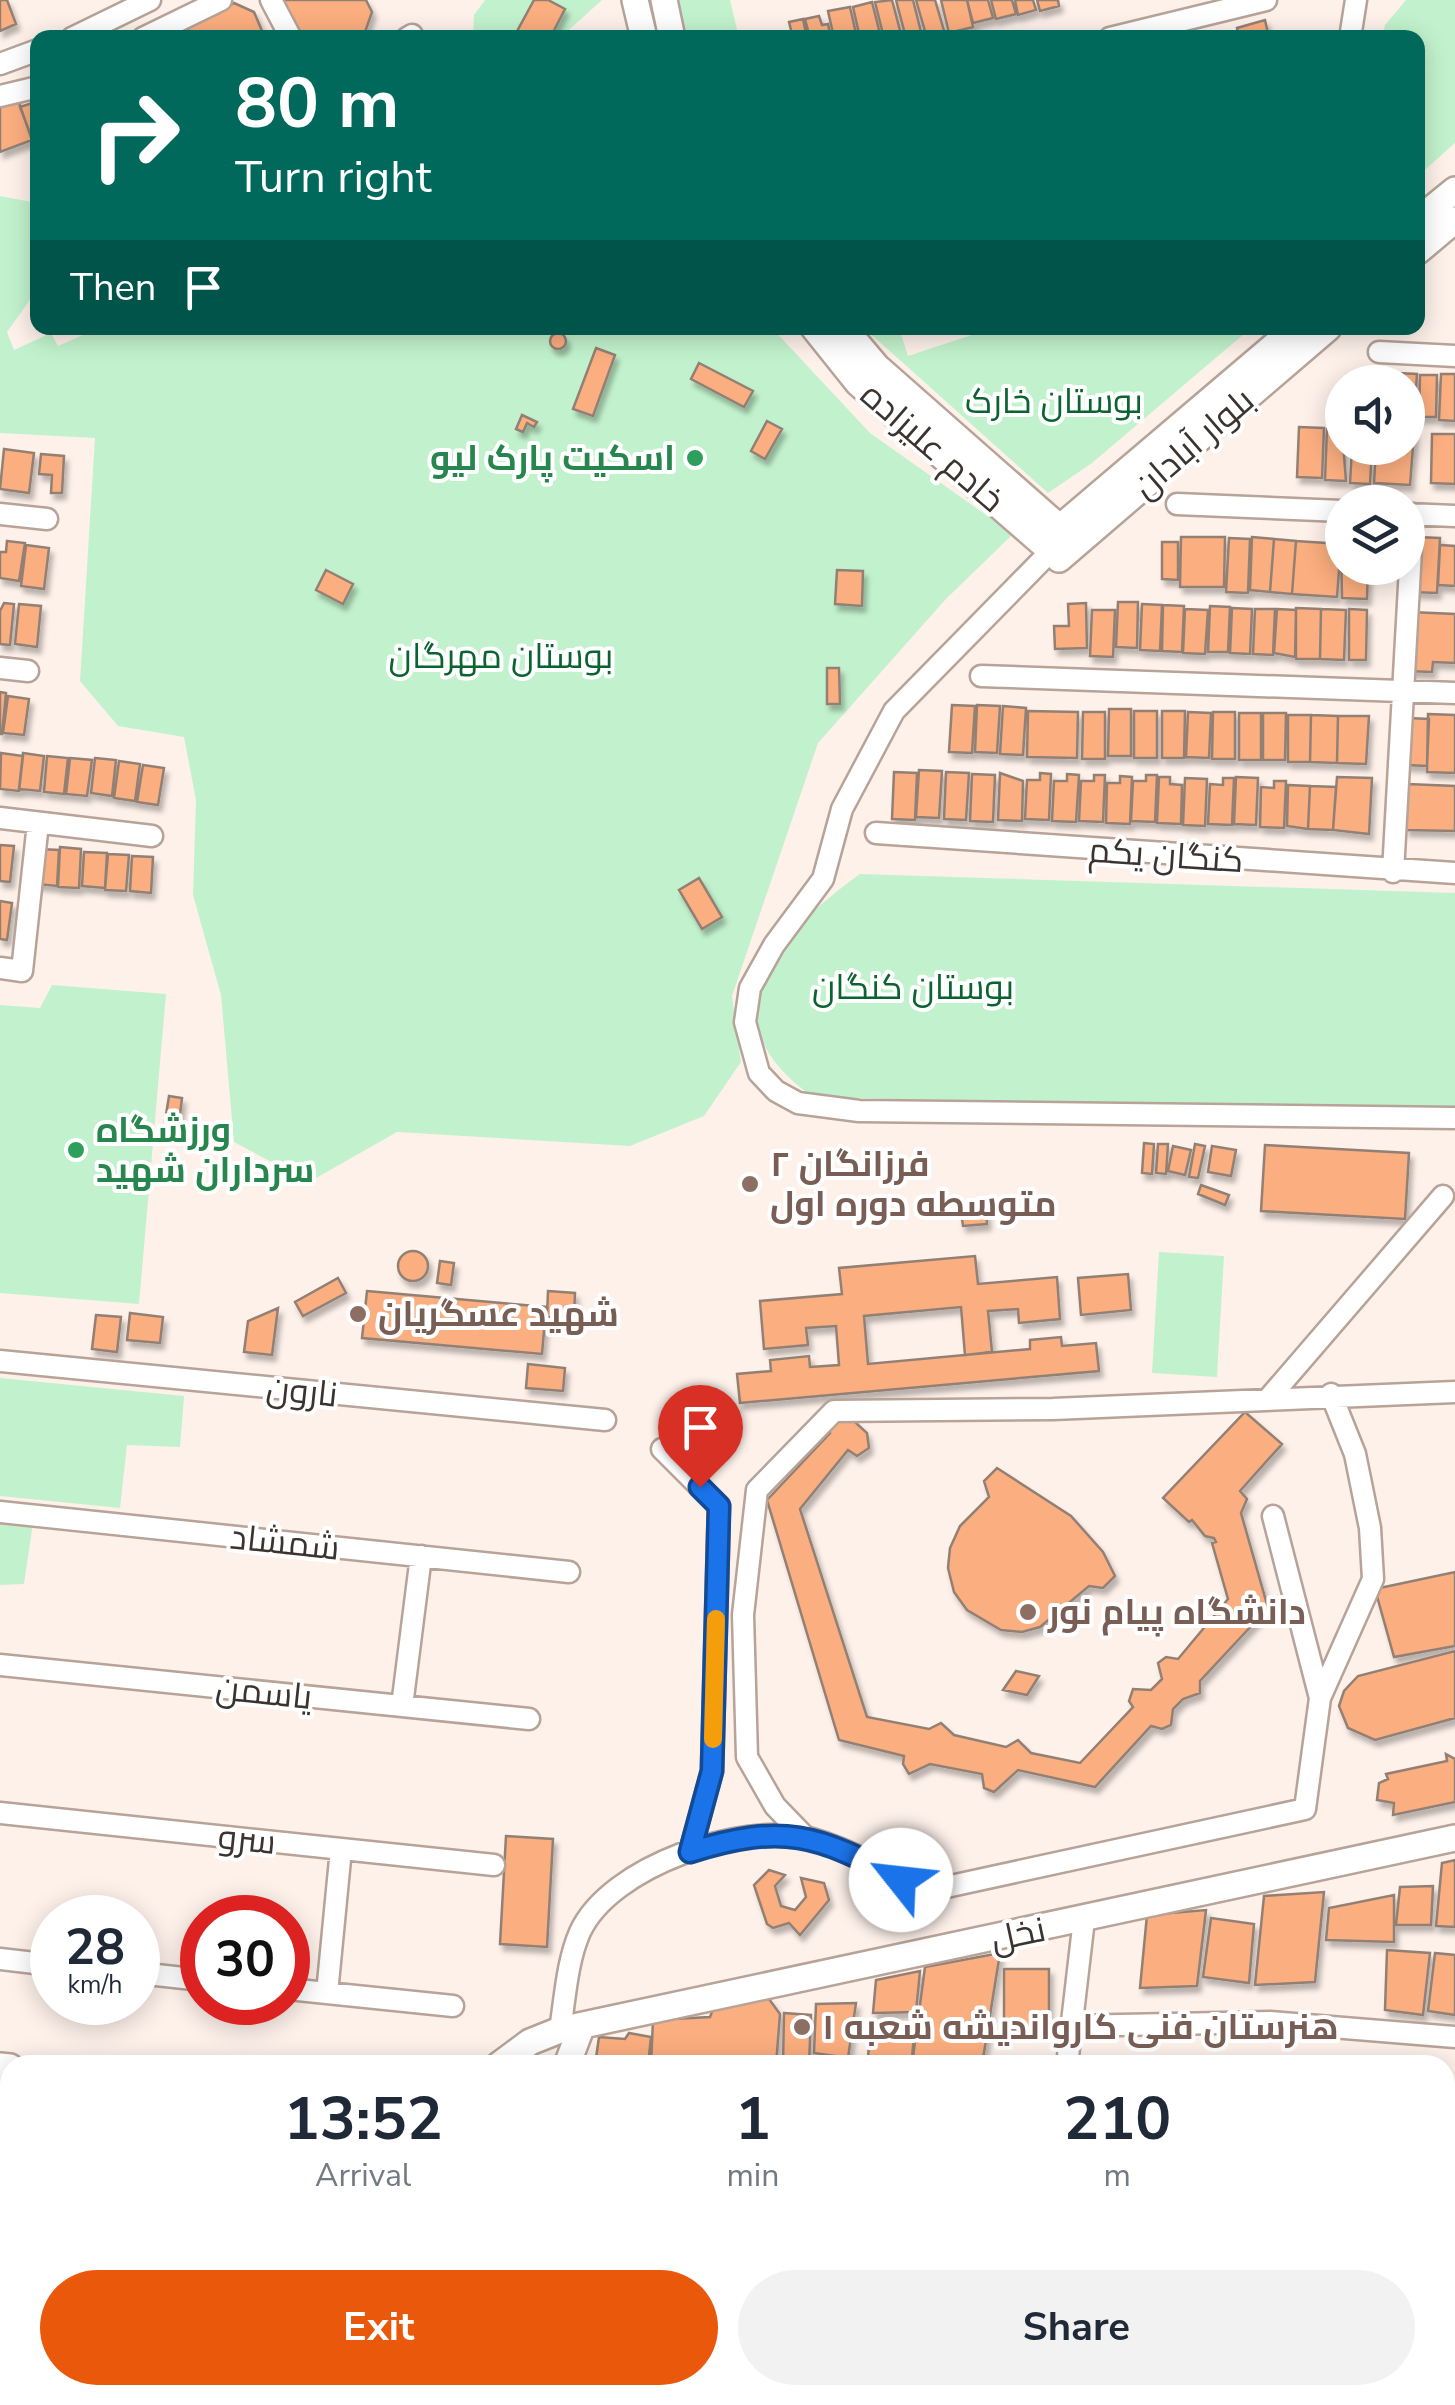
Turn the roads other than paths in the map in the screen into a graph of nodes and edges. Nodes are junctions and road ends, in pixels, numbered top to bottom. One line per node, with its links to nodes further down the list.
1 (150, 0): 8 (street)
2 (221, 0): 9 (street)
3 (271, 0): 10 (street)
4 (635, 0): 11 (main road)
5 (664, 0): 12 (main road)
6 (1266, 0): 13 (street)
7 (1356, 0): 14 (street)
8 (90, 30)
9 (159, 30)
10 (287, 30)
11 (642, 30)
12 (670, 30)
13 (1143, 30)
14 (1351, 30)
15 (30, 53): 16 (street)
16 (0, 64)
17 (30, 89): 18 (street)
18 (0, 96)
19 (1455, 190): 20 (main road)
20 (1425, 214)
21 (1455, 220): 22 (main road)
22 (1425, 245)
23 (820, 335): 35 (main road, خادم علیزاده)
24 (850, 335): 35 (main road, خادم علیزاده)
25 (1287, 335): 35 (main road, بلوار آبادان)
26 (1319, 335): 35 (main road, بلوار آبادان)
27 (1379, 352): 28 (street)
28 (1455, 356)
29 (1176, 504): 30 (street)
30 (1325, 510)
31 (0, 514): 34 (street)
32 (1425, 515): 33 (street)
33 (1455, 516)
34 (47, 519)
35 (1058, 545): 49 (street)
36 (1408, 585): 40 (street)
37 (0, 668): 38 (street)
38 (28, 671)
39 (981, 676): 40 (street)
40 (1404, 691): 41 (street); 46 (street)
41 (1455, 693)
42 (0, 818): 43 (street)
43 (38, 823): 45 (street); 48 (street)
44 (876, 833): 46 (street, کنگان یکم)
45 (152, 836)
46 (1393, 872): 47 (street, کنگان یکم)
47 (1455, 873)
48 (0, 968)
49 (1455, 1118)
50 (1444, 1196): 54 (street)
51 (0, 1361): 55 (street, نارون)
52 (1455, 1392): 53 (street)
53 (1331, 1394): 54 (street); 62 (street)
54 (1269, 1398): 66 (street)
55 (605, 1420)
56 (662, 1449): 69 (street)
57 (0, 1512): 59 (street, شمشاد)
58 (1274, 1516): 62 (street)
59 (422, 1556): 60 (street, شمشاد); 63 (street)
60 (569, 1572)
61 (0, 1666): 63 (street, یاسمن)
62 (1320, 1698): 66 (street)
63 (402, 1706): 64 (street, یاسمن)
64 (529, 1719)
65 (0, 1813): 68 (street, سرو)
66 (806, 1838): 69 (street)
67 (1455, 1838): 71 (main road, نخل)
68 (342, 1849): 70 (street, سرو); 75 (street)
69 (690, 1852): 78 (street)
70 (494, 1865)
71 (1084, 1919): 77 (street); 78 (main road, نخل)
72 (0, 1959): 73 (street)
73 (30, 1962)
74 (310, 1991): 75 (street)
75 (327, 1993): 76 (street)
76 (453, 2006)
77 (1072, 2026): 79 (street); 82 (street)
78 (570, 2029): 80 (main road, نخل); 81 (main road)
79 (1455, 2037)
80 (512, 2055)
81 (568, 2055)
82 (1068, 2055)

